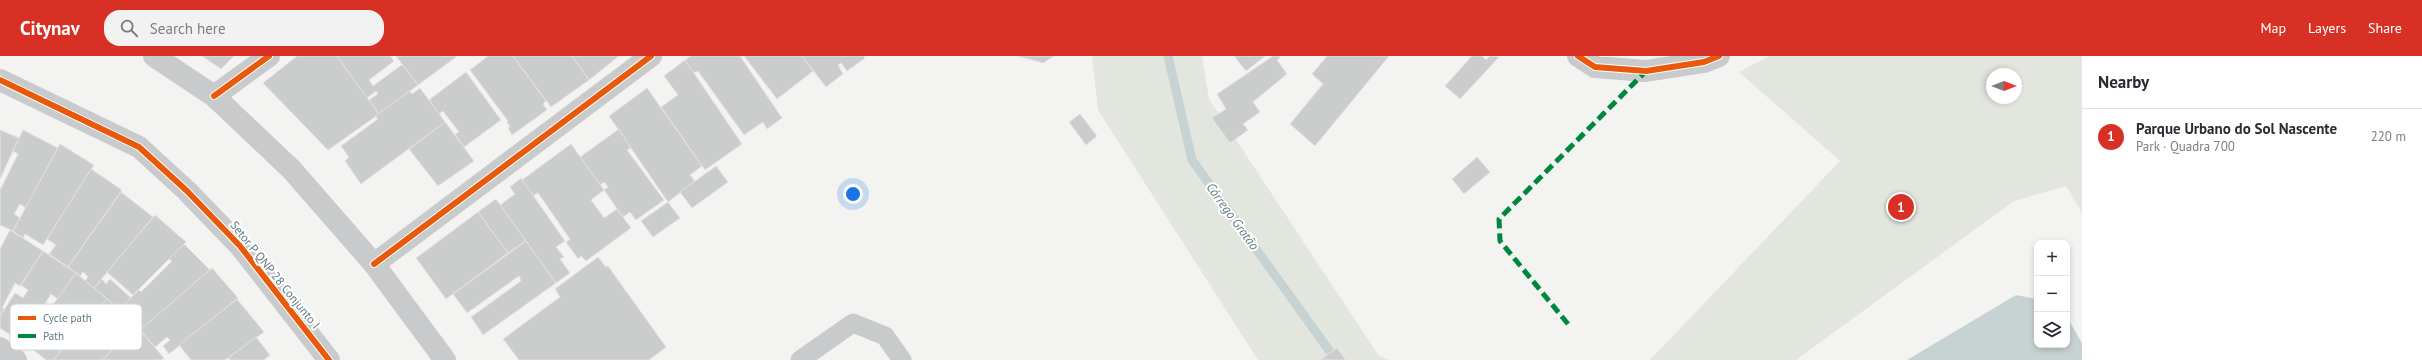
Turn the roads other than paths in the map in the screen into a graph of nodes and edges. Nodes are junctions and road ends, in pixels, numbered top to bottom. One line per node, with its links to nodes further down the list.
1 (154, 56): 7 (street)
2 (269, 56): 7 (street)
3 (651, 56): 8 (street)
4 (1578, 56): 5 (street)
5 (1719, 56)
6 (0, 80): 11 (street, Setor P QNP 28 Conjunto I)
7 (214, 96): 8 (street)
8 (374, 264): 12 (street)
9 (0, 348): 10 (street)
10 (16, 360)
11 (328, 360)
12 (444, 360)
13 (800, 360): 14 (lane)
14 (902, 360)

